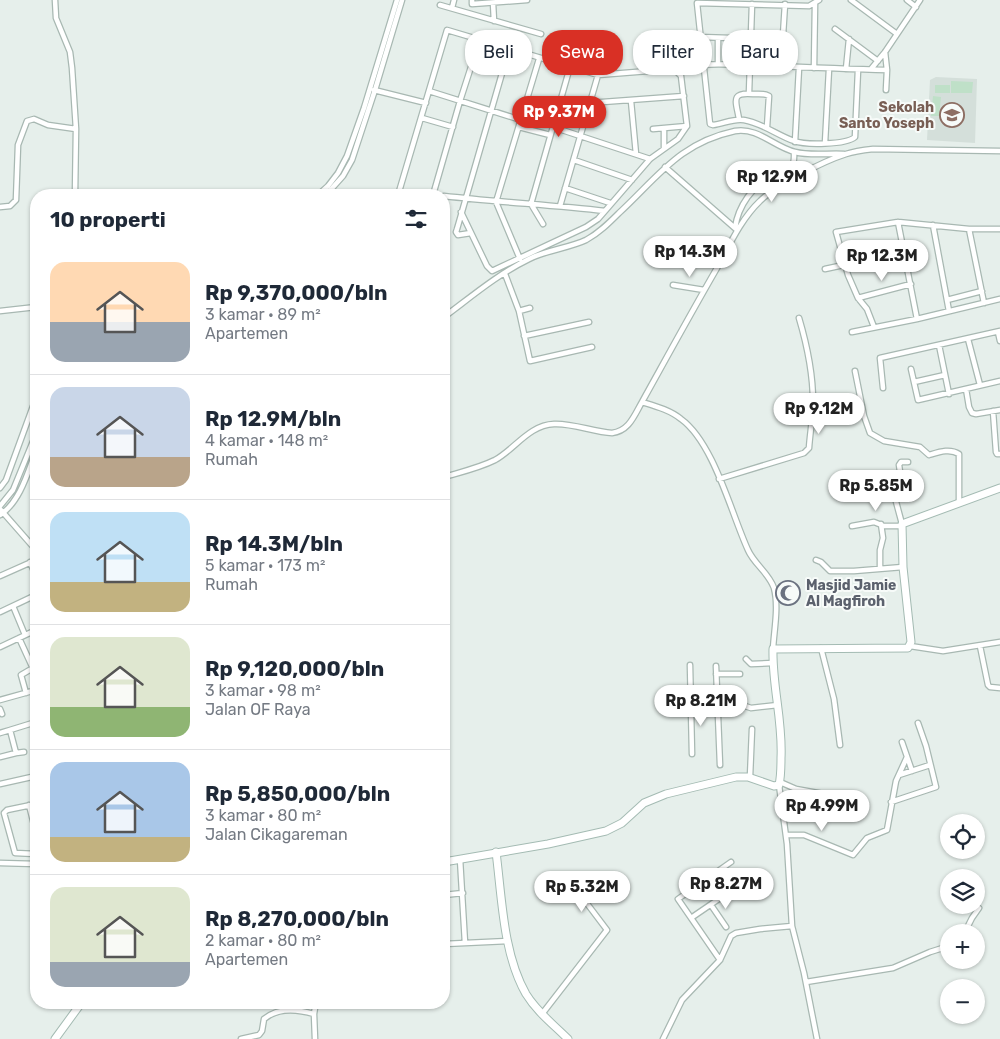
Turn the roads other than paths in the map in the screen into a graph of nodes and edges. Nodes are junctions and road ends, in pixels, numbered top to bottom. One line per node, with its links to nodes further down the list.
1 (55, 0): 70 (street)
2 (397, 0): 50 (street)
3 (402, 0): 50 (street)
4 (454, 0): 16 (street)
5 (472, 0): 11 (street)
6 (527, 0): 11 (street)
7 (851, 0): 23 (street)
8 (907, 0): 15 (street)
9 (920, 0): 15 (street)
10 (817, 2): 13 (street); 37 (street)
11 (493, 3): 17 (street)
12 (752, 4): 13 (street); 19 (street); 20 (street)
13 (785, 4): 21 (street)
14 (440, 5): 16 (street)
15 (916, 6): 23 (street)
16 (452, 8): 17 (street)
17 (494, 21): 22 (street)
18 (835, 29): 28 (street)
19 (699, 30)
20 (751, 30)
21 (783, 30)
22 (541, 34)
23 (897, 34): 29 (street)
24 (465, 35): 52 (street)
25 (712, 38): 26 (street)
26 (718, 38): 27 (street); 34 (street)
27 (722, 38)
28 (849, 39): 32 (street); 39 (street)
29 (885, 52): 32 (street); 42 (street)
30 (532, 56): 31 (street)
31 (540, 58): 60 (street)
32 (878, 61): 40 (street)
33 (712, 64): 34 (street)
34 (718, 64): 35 (street)
35 (722, 64)
36 (799, 68): 37 (street); 75 (street)
37 (814, 68): 38 (street)
38 (829, 69): 39 (street); 76 (street)
39 (846, 69): 41 (street)
40 (871, 69): 41 (street); 42 (street)
41 (858, 70): 76 (street)
42 (887, 70): 51 (street)
43 (623, 73): 54 (street)
44 (468, 75): 56 (street)
45 (501, 75): 59 (street)
46 (568, 75): 64 (street)
47 (598, 75): 57 (street)
48 (704, 75): 62 (street)
49 (750, 75): 53 (street)
50 (373, 89): 58 (street); 88 (street); 89 (street)
51 (886, 90)
52 (429, 91): 56 (street); 58 (street)
53 (749, 93): 62 (street); 68 (street)
54 (684, 96): 55 (street); 65 (street)
55 (631, 100): 57 (street); 80 (street)
56 (460, 101): 59 (street); 69 (street)
57 (589, 103): 74 (street)
58 (426, 104): 61 (street)
59 (490, 110): 63 (street); 93 (street)
60 (523, 112): 63 (street); 64 (street)
61 (422, 118): 69 (street); 90 (street)
62 (739, 119): 68 (street)
63 (521, 120): 66 (street)
64 (554, 120): 67 (street)
65 (687, 126): 72 (street); 77 (street)
66 (519, 127): 73 (street); 94 (street)
67 (553, 127): 73 (street); 74 (street)
68 (767, 127): 75 (street)
69 (453, 128): 91 (street)
70 (76, 129): 87 (street); 99 (street)
71 (653, 129): 72 (street)
72 (664, 129): 77 (street)
73 (550, 135): 96 (street)
74 (580, 135): 80 (street); 83 (street)
75 (795, 142): 76 (street)
76 (825, 142)
77 (664, 148): 82 (street)
78 (1000, 151): 81 (street)
79 (794, 152): 81 (street); 84 (street); 107 (street)
80 (636, 154): 82 (street)
81 (845, 154): 107 (street)
82 (650, 159): 85 (street)
83 (574, 160): 85 (street); 86 (street)
84 (665, 167): 107 (street); 114 (street)
85 (632, 180): 95 (street)
86 (565, 188): 95 (street); 98 (street)
87 (76, 189)
88 (325, 189)
89 (331, 189)
90 (400, 189)
91 (435, 189)
92 (450, 197): 93 (street)
93 (465, 198): 94 (street); 101 (street)
94 (496, 202): 96 (street); 111 (street)
95 (610, 203): 100 (street)
96 (531, 204): 97 (street); 102 (street)
97 (547, 205): 98 (street); 102 (street)
98 (560, 206): 100 (street)
99 (0, 207)
100 (605, 211): 111 (street)
101 (461, 212): 109 (street); 109 (street)
102 (538, 214): 104 (street)
103 (898, 222): 105 (street); 110 (street); 112 (street)
104 (543, 224)
105 (932, 225): 106 (street); 121 (street)
106 (969, 229): 108 (street); 118 (street)
107 (736, 230): 117 (street)
108 (1000, 230)
109 (471, 233): 111 (street)
110 (904, 252): 112 (street); 115 (street)
111 (520, 258)
112 (845, 265): 113 (street); 119 (street)
113 (824, 269)
114 (505, 274): 126 (street); 128 (street)
115 (912, 284): 119 (street); 130 (street)
116 (673, 285): 117 (street)
117 (704, 290): 150 (street)
118 (982, 291): 121 (street); 122 (street)
119 (858, 298): 132 (street)
120 (1000, 299): 122 (street)
121 (947, 300): 127 (street)
122 (984, 303): 127 (street)
123 (30, 308): 125 (street)
124 (530, 308): 126 (street)
125 (0, 311)
126 (519, 311): 135 (street)
127 (949, 311): 130 (street)
128 (450, 313)
129 (799, 318): 151 (street)
130 (917, 319): 132 (street)
131 (589, 322): 135 (street)
132 (874, 326): 133 (street)
133 (852, 332)
134 (999, 332): 136 (street); 137 (street)
135 (524, 336): 139 (street)
136 (968, 339): 138 (street); 145 (street)
137 (1000, 341)
138 (939, 345): 142 (street); 146 (street)
139 (592, 347)
140 (910, 369): 144 (street)
141 (856, 371): 149 (street)
142 (945, 375): 144 (street); 148 (street)
143 (1000, 381): 145 (street)
144 (914, 382): 148 (street)
145 (980, 386): 147 (street)
146 (883, 388)
147 (966, 389): 148 (street); 153 (street)
148 (949, 394)
149 (860, 400): 151 (street); 163 (street)
150 (642, 402): 159 (street); 160 (street)
151 (813, 404): 160 (street)
152 (1000, 410): 153 (street)
153 (993, 412): 156 (street)
154 (30, 414): 161 (street)
155 (30, 449): 164 (street)
156 (1000, 454)
157 (908, 462): 166 (street)
158 (30, 465): 164 (street)
159 (450, 475)
160 (719, 479): 185 (street)
161 (0, 488)
162 (1000, 488): 163 (street)
163 (959, 502): 166 (street)
164 (1, 511): 168 (street)
165 (881, 524): 166 (street); 167 (street); 172 (street)
166 (902, 525): 171 (street)
167 (852, 526)
168 (30, 543)
169 (816, 560): 172 (street)
170 (30, 562): 173 (street)
171 (903, 567): 172 (street); 181 (street)
172 (880, 568)
173 (0, 576)
174 (30, 598): 175 (street)
175 (12, 606): 176 (street); 178 (street)
176 (0, 612)
177 (30, 633): 178 (street)
178 (25, 635): 179 (street)
179 (19, 638): 183 (street); 187 (street)
180 (1000, 642): 182 (street)
181 (910, 646): 182 (street); 184 (street)
182 (980, 646): 194 (street)
183 (0, 647)
184 (821, 648): 185 (street); 207 (street)
185 (773, 649): 188 (street)
186 (746, 659): 188 (street)
187 (30, 662)
188 (773, 663): 200 (street)
189 (690, 665): 199 (street)
190 (716, 666): 192 (street)
191 (30, 670): 196 (street)
192 (716, 674): 193 (street); 198 (street)
193 (740, 674)
194 (1000, 688)
195 (30, 692): 196 (street)
196 (26, 693): 197 (street)
197 (0, 700)
198 (717, 700): 199 (street); 200 (street); 213 (street)
199 (691, 701): 210 (street)
200 (778, 706): 219 (street)
201 (918, 723): 214 (street)
202 (30, 725): 204 (street)
203 (752, 729): 218 (street)
204 (10, 730): 205 (street); 209 (street)
205 (0, 732)
206 (902, 742): 212 (street)
207 (840, 745)
208 (24, 752): 209 (street)
209 (16, 753): 211 (street)
210 (692, 754)
211 (0, 757)
212 (907, 757): 215 (street); 216 (street)
213 (720, 765)
214 (930, 765): 215 (street); 222 (street)
215 (912, 771): 216 (street)
216 (899, 775): 222 (street)
217 (30, 777): 220 (street)
218 (750, 778): 219 (street); 226 (street)
219 (779, 783): 221 (street); 225 (street)
220 (0, 784)
221 (828, 795)
222 (891, 802): 225 (street)
223 (29, 806): 224 (street); 227 (street)
224 (30, 810)
225 (786, 835): 239 (street)
226 (496, 852): 228 (street); 241 (street)
227 (30, 854)
228 (460, 859): 229 (street); 235 (street)
229 (450, 861)
230 (731, 862): 238 (street)
231 (0, 863): 232 (street)
232 (30, 864)
233 (573, 885): 250 (street)
234 (729, 892): 237 (street)
235 (463, 893): 236 (street); 242 (street)
236 (450, 894)
237 (711, 905): 238 (street); 240 (street)
238 (691, 918): 245 (street)
239 (792, 926): 245 (street); 246 (street)
240 (726, 927)
241 (508, 941): 242 (street); 250 (street)
242 (466, 943): 243 (street)
243 (450, 944)
244 (940, 949): 246 (street)
245 (720, 960): 255 (street)
246 (806, 982): 256 (street)
247 (77, 1009): 251 (street)
248 (315, 1009): 249 (street)
249 (314, 1014): 252 (street); 253 (street)
250 (542, 1014): 254 (street)
251 (55, 1039)
252 (241, 1039)
253 (315, 1039)
254 (568, 1039)
255 (663, 1039)
256 (817, 1039)

